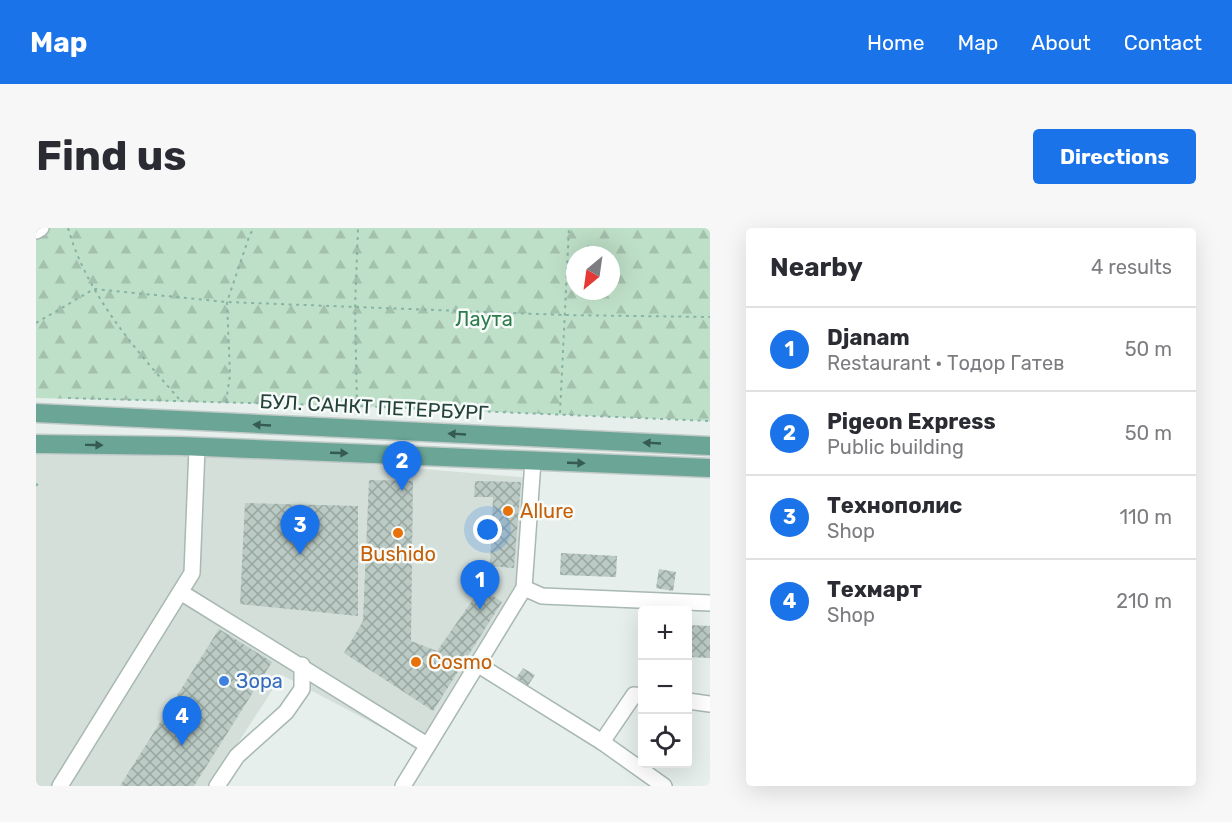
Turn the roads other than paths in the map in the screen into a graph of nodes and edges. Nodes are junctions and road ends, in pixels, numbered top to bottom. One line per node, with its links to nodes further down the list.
1 (41, 228): 2 (street)
2 (36, 231)
3 (36, 413): 5 (main road, БУЛ. САНКТ ПЕТЕРБУРГ, one-way to 3)
4 (36, 444): 6 (main road, one-way to 6)
5 (710, 446)
6 (197, 448): 7 (main road, one-way to 7); 10 (street)
7 (533, 461): 8 (main road, one-way to 8); 9 (street)
8 (710, 468)
9 (524, 588): 11 (street); 12 (street)
10 (182, 593): 13 (street); 19 (street)
11 (710, 603)
12 (477, 664): 17 (street); 18 (street)
13 (302, 666): 18 (street); 20 (street)
14 (638, 696): 17 (street)
15 (692, 702): 16 (street)
16 (710, 704)
17 (602, 742): 22 (street)
18 (427, 745): 21 (street)
19 (60, 786)
20 (217, 786)
21 (403, 786)
22 (664, 786)

